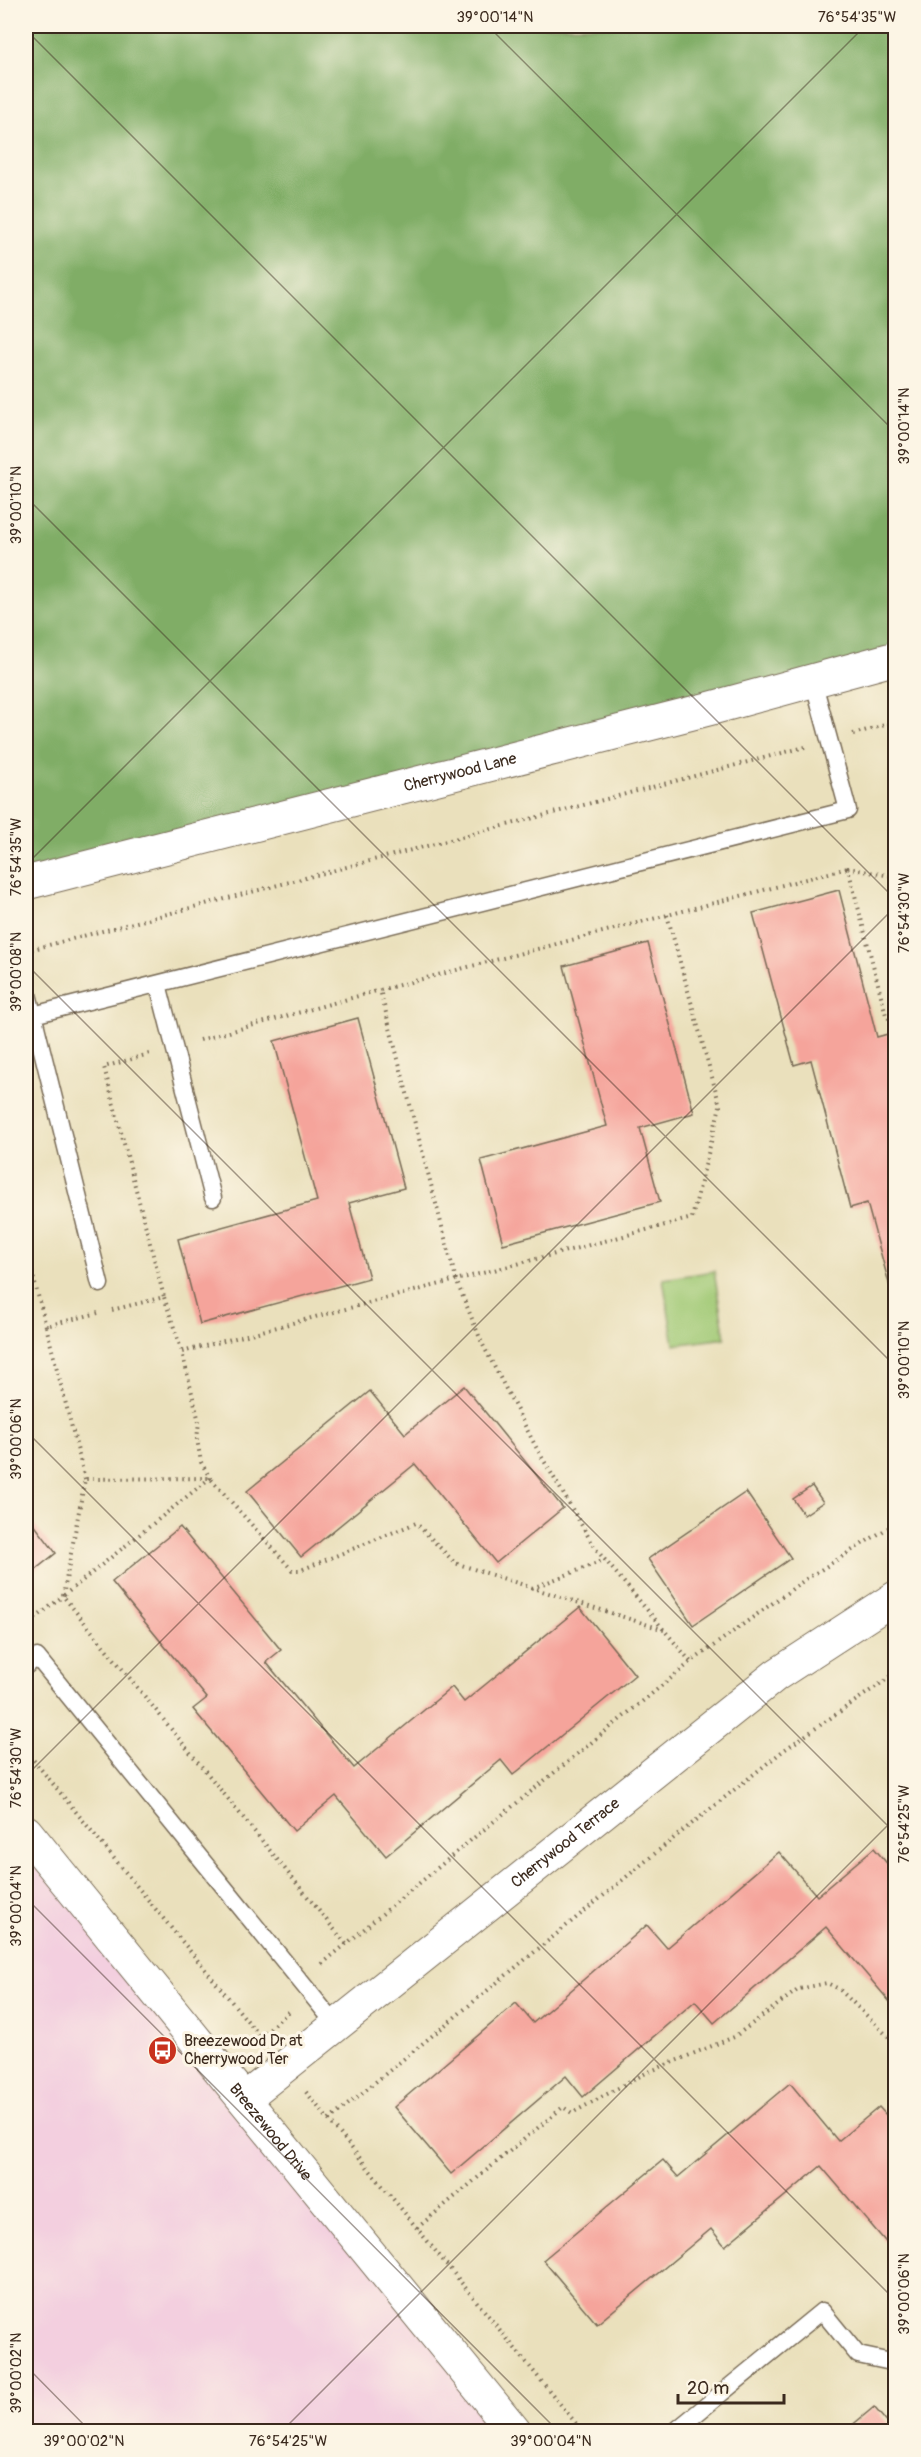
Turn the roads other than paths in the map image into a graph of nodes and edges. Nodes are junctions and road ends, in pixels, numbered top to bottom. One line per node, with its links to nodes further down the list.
1 (896, 658): 2 (street, Cherrywood Lane)
2 (813, 681): 3 (street, Cherrywood Lane); 4 (lane)
3 (26, 883)
4 (158, 984): 6 (lane); 7 (lane)
5 (26, 986): 6 (lane)
6 (33, 1015): 8 (lane)
7 (213, 1198)
8 (100, 1284)
9 (896, 1597): 12 (street, Cherrywood Terrace)
10 (26, 1666): 12 (lane)
11 (26, 1832): 13 (street, Breezewood Drive)
12 (336, 2025): 13 (street, Cherrywood Terrace)
13 (244, 2099): 15 (street, Breezewood Drive)
14 (896, 2363): 16 (lane)
15 (515, 2432)
16 (674, 2432)

